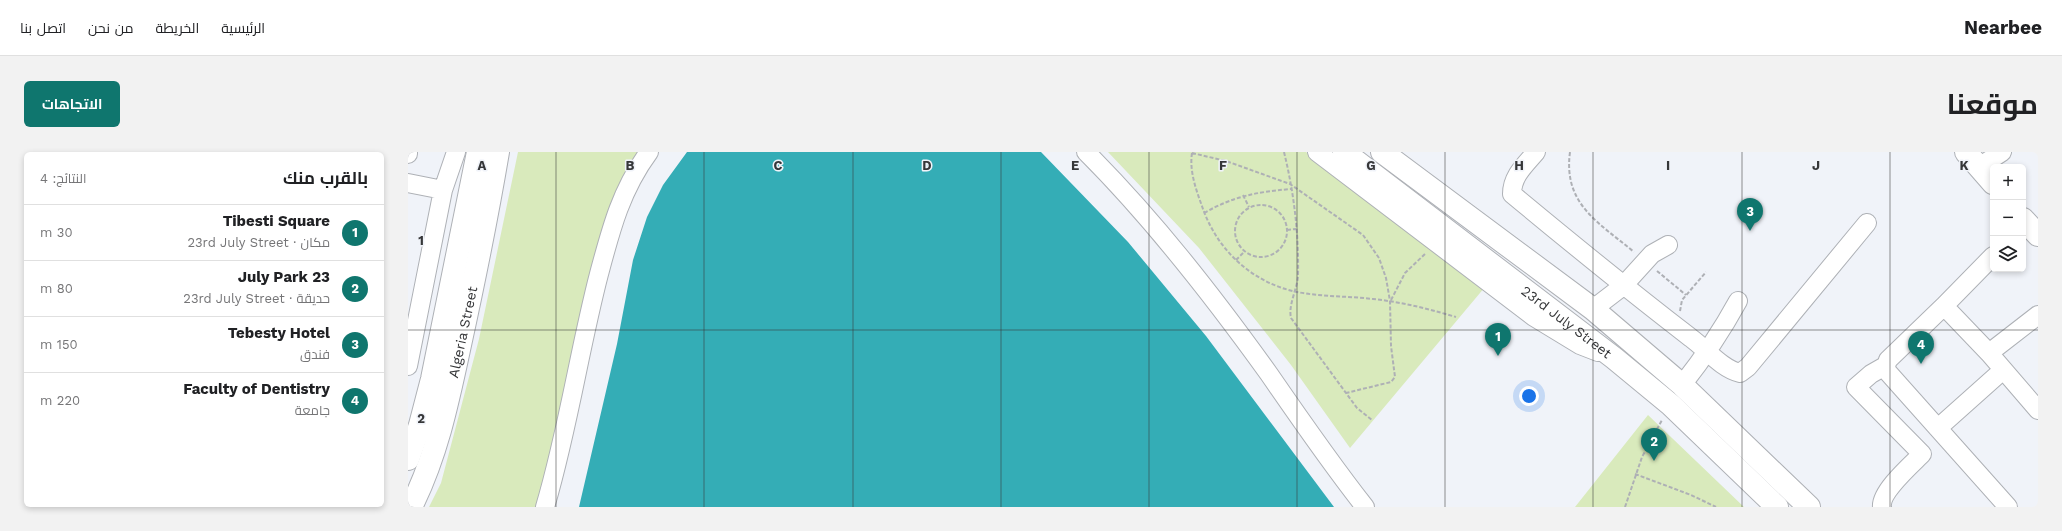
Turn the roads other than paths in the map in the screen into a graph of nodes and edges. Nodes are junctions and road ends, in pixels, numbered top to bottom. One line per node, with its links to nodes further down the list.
1 (456, 152): 13 (street)
2 (478, 152): 32 (main road, Algeria Street)
3 (498, 152): 33 (main road, Algeria Street)
4 (649, 152): 34 (street)
5 (1086, 152): 35 (street)
6 (1317, 152): 24 (street)
7 (1344, 152): 24 (main road, 23rd July Street)
8 (1382, 152): 20 (main road, 23rd July Street)
9 (1536, 152): 17 (street)
10 (2002, 152): 11 (street)
11 (1979, 168)
12 (408, 183): 13 (street)
13 (443, 190): 25 (street)
14 (1867, 223): 22 (street)
15 (1668, 245): 17 (street)
16 (1990, 259): 19 (street)
17 (1623, 286): 20 (street); 22 (street)
18 (1738, 301): 22 (street)
19 (1944, 306): 23 (street); 26 (street)
20 (1593, 309): 28 (main road, 23rd July Street)
21 (2038, 315): 23 (street)
22 (1709, 352): 28 (street)
23 (1989, 353): 27 (street)
24 (1614, 358): 29 (main road, 23rd July Street)
25 (408, 366)
26 (1885, 366): 31 (street); 38 (street)
27 (2003, 370): 30 (street); 31 (street)
28 (1682, 385): 29 (main road); 37 (main road, 23rd July Street)
29 (1669, 404): 36 (main road, 23rd July Street)
30 (2038, 410)
31 (1938, 428): 39 (street)
32 (408, 459)
33 (411, 507)
34 (545, 507)
35 (1365, 507)
36 (1777, 507)
37 (1809, 507)
38 (1882, 507)
39 (2008, 507)

